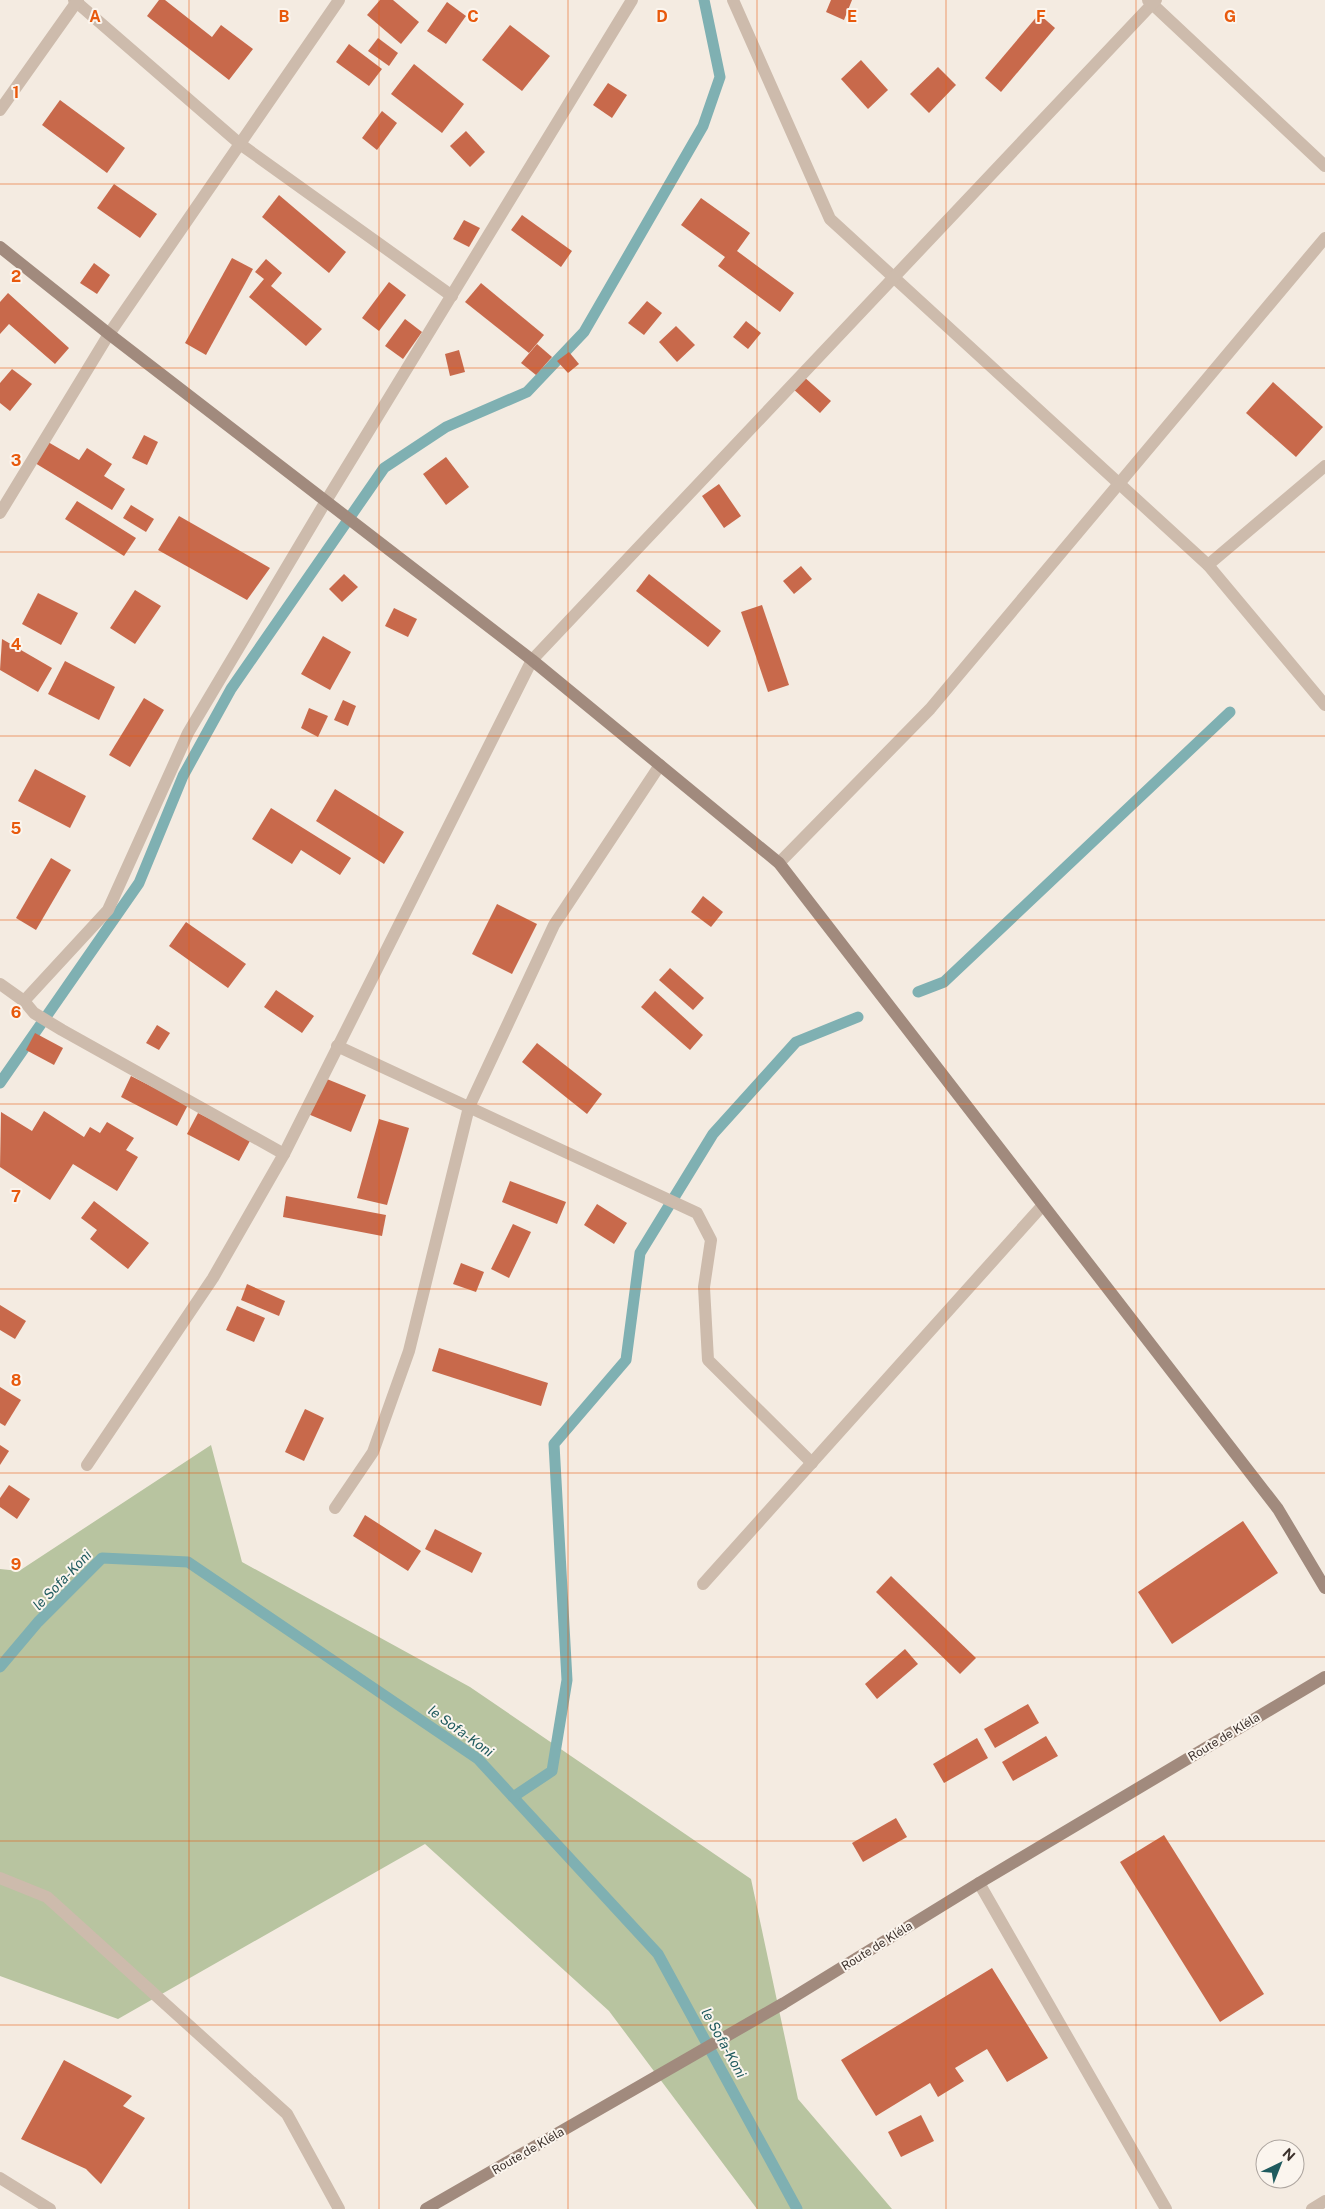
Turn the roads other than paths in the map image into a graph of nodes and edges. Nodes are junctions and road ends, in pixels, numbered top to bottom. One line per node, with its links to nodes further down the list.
1 (339, 0): 7 (street)
2 (632, 0): 12 (street)
3 (733, 0): 11 (street)
4 (76, 1): 6 (street); 7 (street)
5 (1152, 1): 8 (street); 11 (street)
6 (0, 110)
7 (240, 144): 12 (street); 13 (street)
8 (1325, 166)
9 (1325, 238): 15 (street)
10 (0, 247): 13 (street)
11 (894, 278): 15 (street); 19 (street)
12 (452, 296): 16 (street)
13 (109, 334): 16 (street); 17 (street)
14 (1325, 466): 18 (street)
15 (1119, 483): 18 (street); 22 (street)
16 (331, 505): 19 (street); 24 (street)
17 (0, 514)
18 (1208, 565): 20 (street)
19 (532, 660): 21 (street); 25 (street)
20 (1325, 705)
21 (660, 765): 22 (street); 26 (street)
22 (779, 863): 28 (street)
23 (0, 984): 24 (street)
24 (24, 1000): 27 (street)
25 (337, 1046): 26 (street); 27 (street)
26 (469, 1107): 29 (street); 31 (street)
27 (284, 1154): 30 (street)
28 (1043, 1205): 29 (street); 33 (street)
29 (812, 1463): 32 (street)
30 (87, 1465)
31 (335, 1508)
32 (703, 1584)
33 (1325, 1588)
34 (1325, 1677): 36 (street, Route de Kléla)
35 (0, 1878): 40 (street)
36 (979, 1883): 41 (street, Route de Kléla); 42 (street)
37 (0, 2178): 39 (street)
38 (1325, 2201): 43 (street)
39 (50, 2209)
40 (339, 2209)
41 (426, 2209)
42 (1166, 2209)
43 (1312, 2209)

